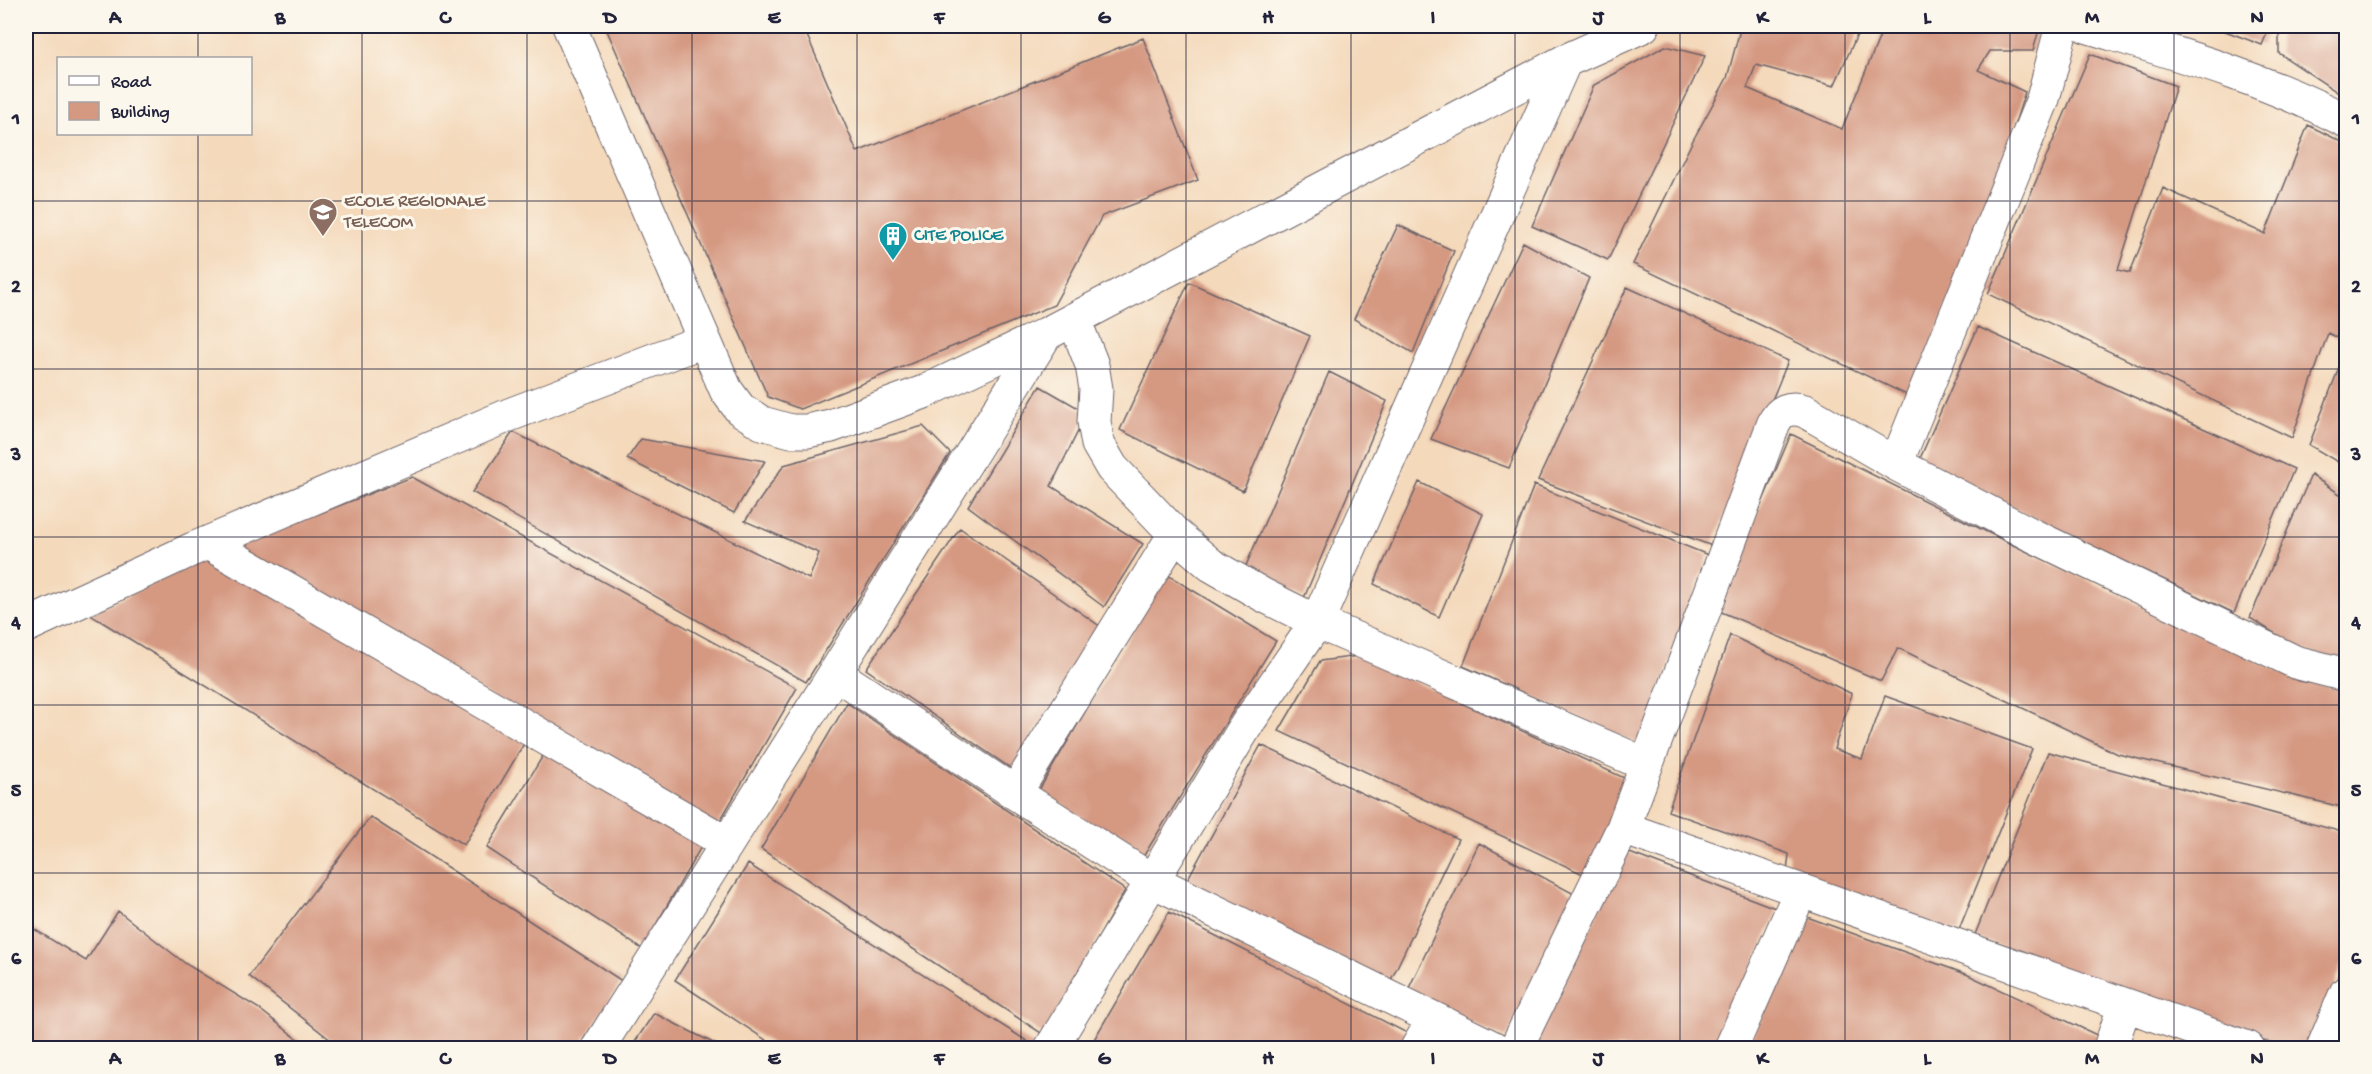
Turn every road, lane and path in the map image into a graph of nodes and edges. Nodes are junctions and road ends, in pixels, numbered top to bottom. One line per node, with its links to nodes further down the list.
1 (569, 26): 9 (street)
2 (1643, 26): 5 (street)
3 (2062, 26): 10 (street)
4 (2086, 26): 6 (street)
5 (1565, 61): 7 (street); 13 (street)
6 (2346, 121)
7 (1074, 319): 8 (street); 11 (street)
8 (1046, 334): 9 (street); 15 (street)
9 (704, 341): 12 (street)
10 (1896, 464): 16 (street); 17 (street)
11 (1175, 534): 13 (street); 18 (street)
12 (208, 543): 14 (street); 20 (street)
13 (1317, 622): 17 (street); 21 (street)
14 (26, 626)
15 (835, 674): 18 (street); 20 (street)
16 (2346, 675)
17 (1645, 764): 19 (street)
18 (1015, 793): 21 (street)
19 (1623, 828): 22 (street); 30 (street)
20 (727, 843): 26 (street)
21 (1151, 880): 25 (street); 27 (street)
22 (1800, 892): 24 (street); 31 (street)
23 (2346, 993): 34 (street)
24 (2125, 1005): 32 (street); 33 (street)
25 (1434, 1019): 28 (street); 29 (street)
26 (598, 1048)
27 (1051, 1048)
28 (1417, 1048)
29 (1494, 1048)
30 (1516, 1048)
31 (1731, 1048)
32 (2110, 1048)
33 (2248, 1048)
34 (2323, 1048)

